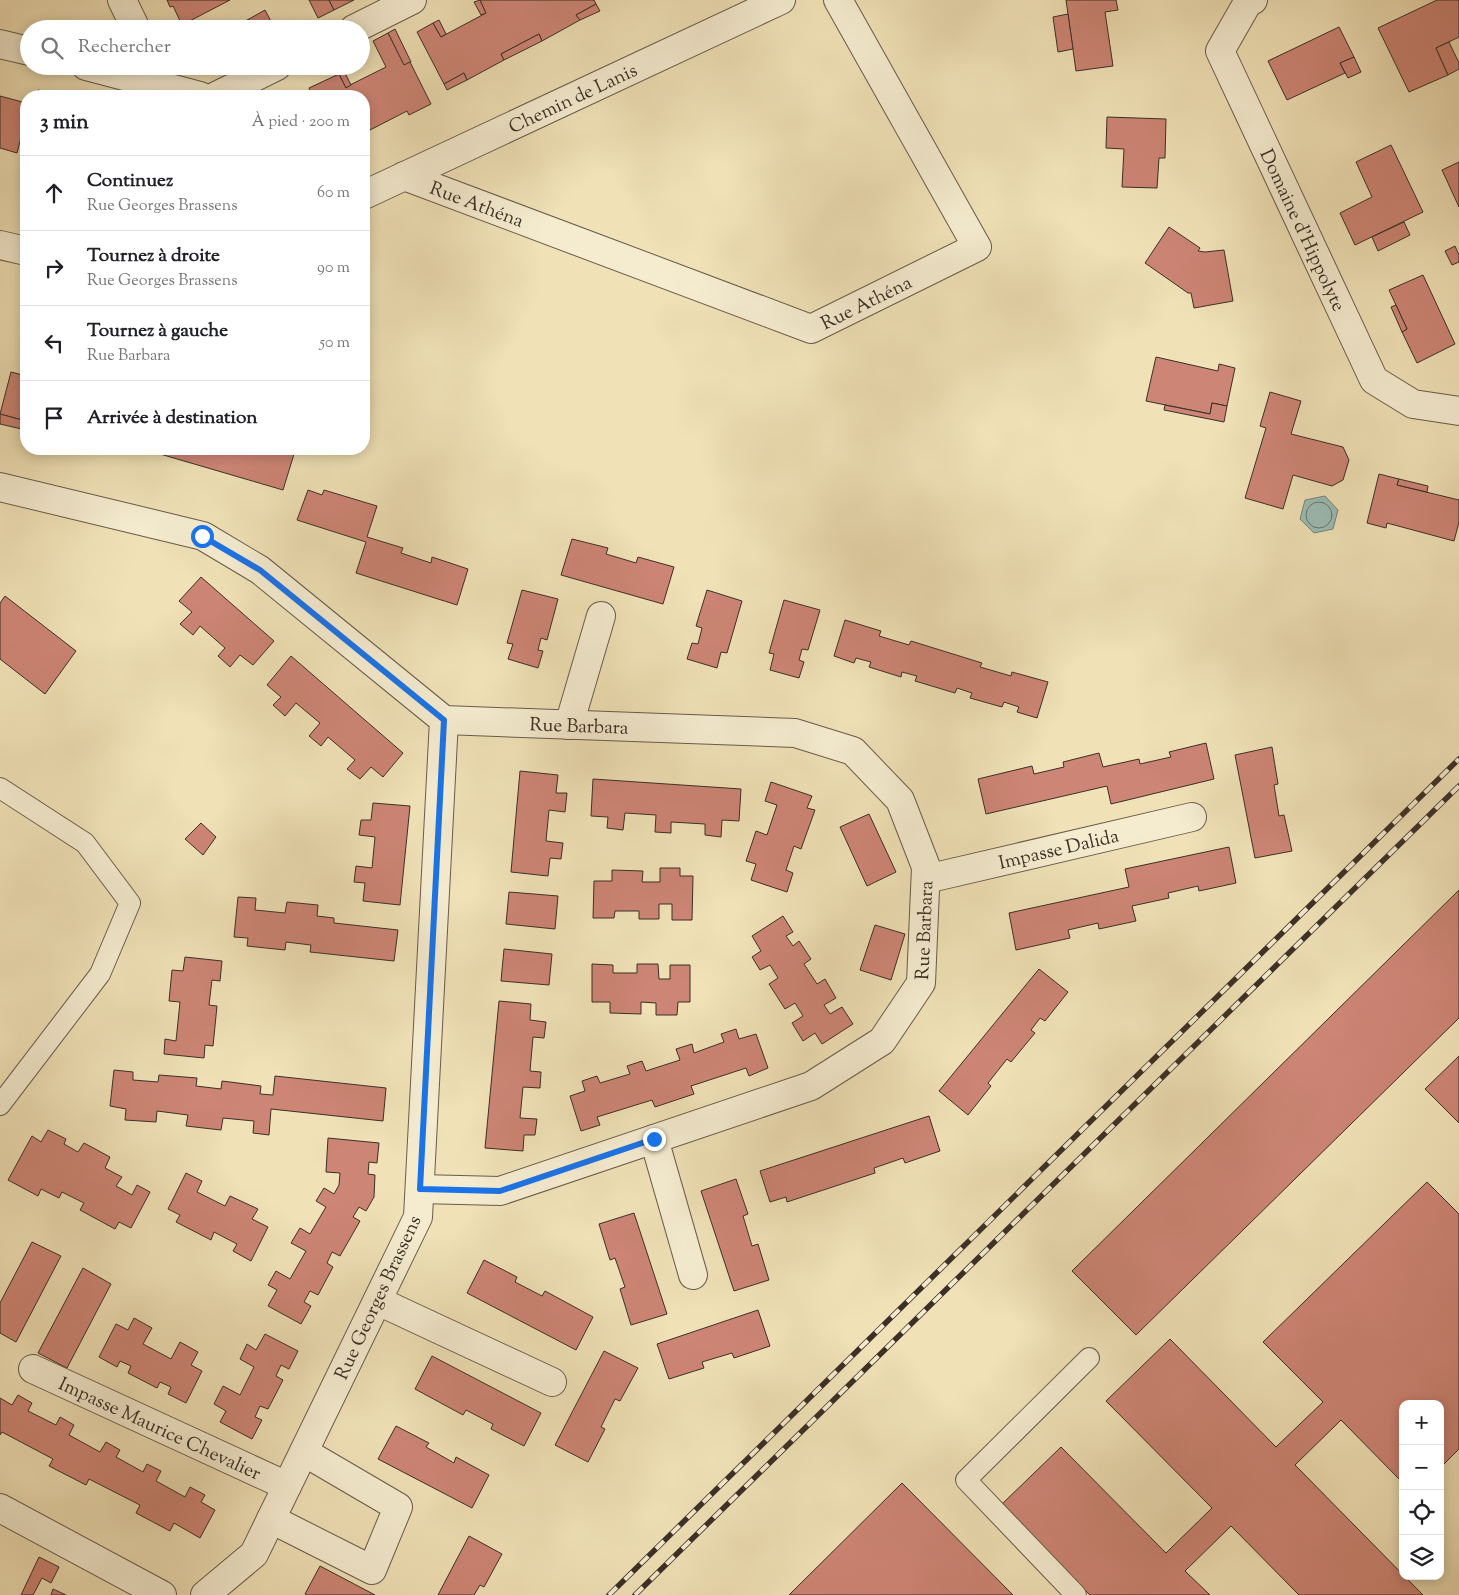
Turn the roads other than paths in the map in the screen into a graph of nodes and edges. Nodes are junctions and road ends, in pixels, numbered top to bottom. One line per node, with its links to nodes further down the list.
1 (122, 0): 6 (street)
2 (412, 0): 7 (street)
3 (781, 0): 15 (street, Chemin de Lanis)
4 (838, 0): 15 (street, Rue Athéna)
5 (1253, 0): 19 (street, Domaine d'Hippolyte)
6 (132, 20)
7 (370, 21)
8 (0, 44): 9 (street)
9 (20, 49)
10 (147, 75): 12 (street)
11 (259, 75): 14 (street)
12 (160, 77): 13 (street)
13 (187, 90)
14 (228, 90)
15 (404, 176): 16 (street, Chemin de Lanis)
16 (370, 192)
17 (0, 245): 18 (street)
18 (20, 250)
19 (1459, 410)
20 (0, 487): 22 (street)
21 (601, 616): 23 (street)
22 (444, 720): 23 (street, Rue Barbara); 29 (street, Rue Georges Brassens)
23 (568, 725): 26 (street, Rue Barbara)
24 (0, 788): 27 (lane)
25 (1192, 817): 26 (street, Impasse Dalida)
26 (926, 880): 28 (street, Rue Barbara)
27 (0, 1105)
28 (654, 1139): 29 (street, Rue Barbara); 30 (street)
29 (420, 1189): 31 (street, Rue Georges Brassens)
30 (693, 1275)
31 (378, 1301): 34 (street); 35 (street, Rue Georges Brassens)
32 (1088, 1358): 41 (lane)
33 (33, 1369): 36 (street, Impasse Maurice Chevalier)
34 (552, 1382)
35 (304, 1452): 36 (street, Rue Georges Brassens); 38 (street)
36 (287, 1486): 38 (street, Rue Georges Brassens)
37 (0, 1508): 39 (street)
38 (271, 1519): 40 (street, Rue Georges Brassens)
39 (162, 1595)
40 (204, 1595)
41 (1076, 1595)

